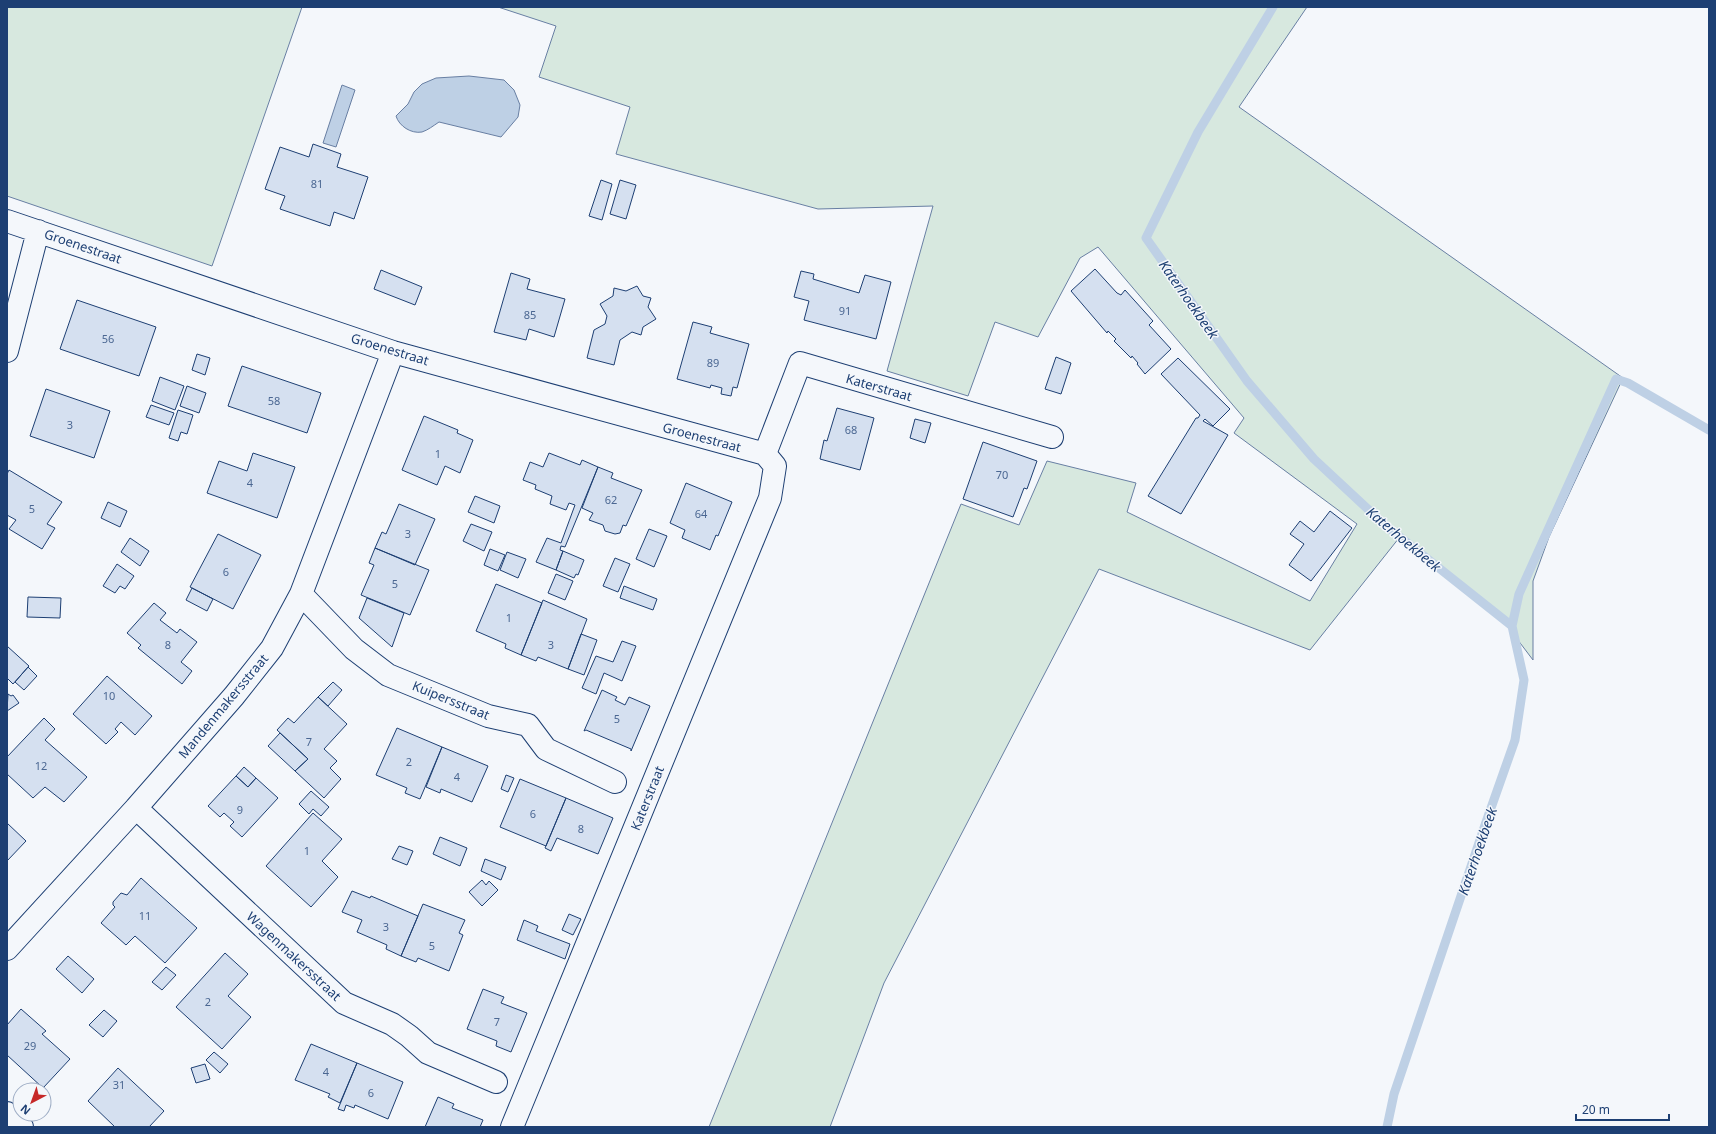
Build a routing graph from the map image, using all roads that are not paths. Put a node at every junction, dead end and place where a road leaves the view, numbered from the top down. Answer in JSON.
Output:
{"nodes":[{"id":1,"x":7,"y":221,"type":"edge"},
{"id":2,"x":38,"y":231,"type":"junction"},
{"id":3,"x":7,"y":351,"type":"edge"},
{"id":4,"x":393,"y":352,"type":"junction"},
{"id":5,"x":1052,"y":437,"type":"dead end"},
{"id":6,"x":770,"y":460,"type":"junction"},
{"id":7,"x":301,"y":594,"type":"junction"},
{"id":8,"x":615,"y":782,"type":"dead end"},
{"id":9,"x":136,"y":808,"type":"junction"},
{"id":10,"x":7,"y":949,"type":"edge"},
{"id":11,"x":496,"y":1082,"type":"dead end"},
{"id":12,"x":7,"y":1113,"type":"edge"},
{"id":13,"x":22,"y":1127,"type":"edge"},
{"id":14,"x":512,"y":1127,"type":"edge"}],
"edges":[{"from":1,"to":2,"type":"street","name":"Groenestraat"},
{"from":2,"to":3,"type":"street"},
{"from":2,"to":4,"type":"street","name":"Groenestraat"},
{"from":4,"to":6,"type":"street","name":"Groenestraat"},
{"from":4,"to":7,"type":"street","name":"Mandenmakersstraat"},
{"from":5,"to":6,"type":"street","name":"Katerstraat"},
{"from":6,"to":14,"type":"street","name":"Katerstraat"},
{"from":7,"to":8,"type":"street","name":"Kuipersstraat"},
{"from":7,"to":9,"type":"street","name":"Mandenmakersstraat"},
{"from":9,"to":10,"type":"street","name":"Mandenmakersstraat"},
{"from":9,"to":11,"type":"street","name":"Wagenmakersstraat"},
{"from":12,"to":13,"type":"street"}]}
